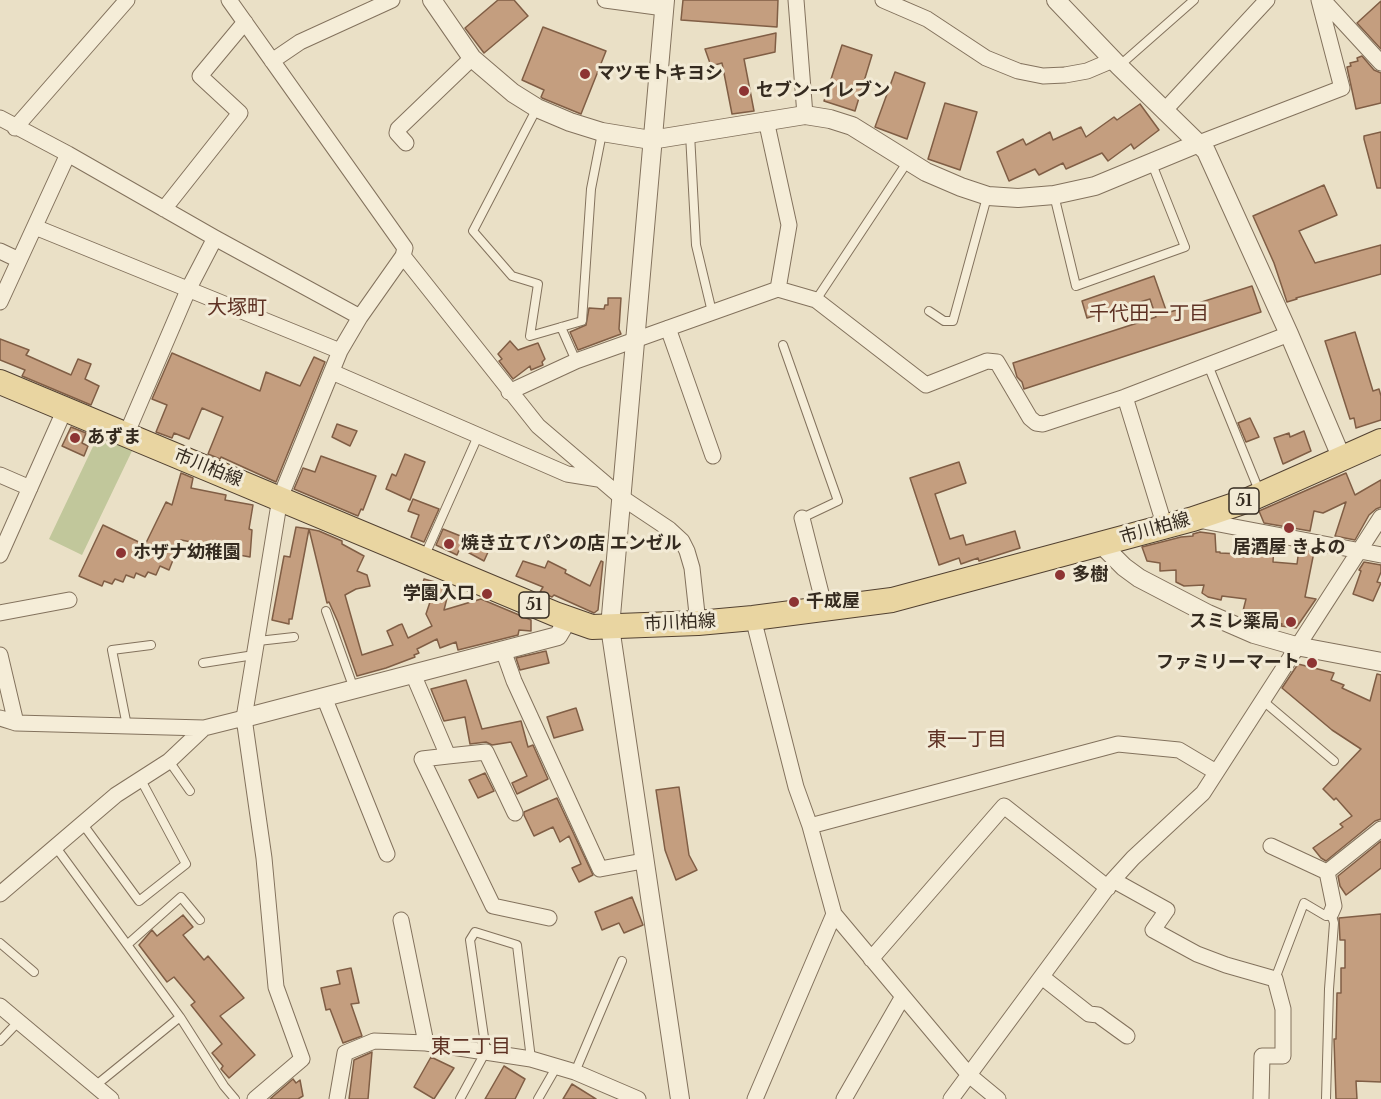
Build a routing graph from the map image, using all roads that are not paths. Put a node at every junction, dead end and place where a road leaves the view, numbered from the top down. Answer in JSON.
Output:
{"nodes":[{"id":1,"x":127,"y":0,"type":"edge"},
{"id":2,"x":229,"y":0,"type":"edge"},
{"id":3,"x":392,"y":0,"type":"edge"},
{"id":4,"x":432,"y":0,"type":"edge"},
{"id":5,"x":609,"y":0,"type":"edge"},
{"id":6,"x":796,"y":0,"type":"edge"},
{"id":7,"x":883,"y":0,"type":"edge"},
{"id":8,"x":1056,"y":0,"type":"edge"},
{"id":9,"x":1194,"y":0,"type":"edge"},
{"id":10,"x":1267,"y":0,"type":"edge"},
{"id":11,"x":1321,"y":0,"type":"edge"},
{"id":12,"x":664,"y":4,"type":"edge"},
{"id":13,"x":245,"y":22,"type":"junction"},
{"id":14,"x":472,"y":58,"type":"junction"},
{"id":15,"x":272,"y":61,"type":"junction"},
{"id":16,"x":1116,"y":63,"type":"junction"},
{"id":17,"x":1381,"y":63,"type":"edge"},
{"id":18,"x":537,"y":108,"type":"junction"},
{"id":19,"x":1164,"y":111,"type":"junction"},
{"id":20,"x":805,"y":115,"type":"junction"},
{"id":21,"x":0,"y":118,"type":"edge"},
{"id":22,"x":766,"y":120,"type":"junction"},
{"id":23,"x":15,"y":128,"type":"junction"},
{"id":24,"x":602,"y":132,"type":"junction"},
{"id":25,"x":690,"y":134,"type":"junction"},
{"id":26,"x":651,"y":140,"type":"junction"},
{"id":27,"x":406,"y":143,"type":"dead end"},
{"id":28,"x":1199,"y":143,"type":"junction"},
{"id":29,"x":68,"y":154,"type":"junction"},
{"id":30,"x":908,"y":161,"type":"junction"},
{"id":31,"x":1151,"y":162,"type":"junction"},
{"id":32,"x":1054,"y":195,"type":"junction"},
{"id":33,"x":988,"y":196,"type":"junction"},
{"id":34,"x":164,"y":209,"type":"junction"},
{"id":35,"x":35,"y":226,"type":"junction"},
{"id":36,"x":215,"y":238,"type":"junction"},
{"id":37,"x":0,"y":251,"type":"edge"},
{"id":38,"x":403,"y":256,"type":"junction"},
{"id":39,"x":19,"y":260,"type":"junction"},
{"id":40,"x":189,"y":288,"type":"junction"},
{"id":41,"x":778,"y":290,"type":"junction"},
{"id":42,"x":816,"y":300,"type":"junction"},
{"id":43,"x":0,"y":302,"type":"edge"},
{"id":44,"x":929,"y":311,"type":"dead end"},
{"id":45,"x":712,"y":312,"type":"junction"},
{"id":46,"x":360,"y":316,"type":"junction"},
{"id":47,"x":561,"y":327,"type":"junction"},
{"id":48,"x":668,"y":328,"type":"junction"},
{"id":49,"x":1289,"y":334,"type":"junction"},
{"id":50,"x":636,"y":340,"type":"junction"},
{"id":51,"x":783,"y":345,"type":"dead end"},
{"id":52,"x":340,"y":351,"type":"junction"},
{"id":53,"x":576,"y":361,"type":"junction"},
{"id":54,"x":1208,"y":365,"type":"junction"},
{"id":55,"x":332,"y":372,"type":"junction"},
{"id":56,"x":0,"y":382,"type":"edge"},
{"id":57,"x":509,"y":392,"type":"junction"},
{"id":58,"x":1125,"y":397,"type":"junction"},
{"id":59,"x":65,"y":409,"type":"junction"},
{"id":60,"x":126,"y":435,"type":"junction"},
{"id":61,"x":478,"y":436,"type":"junction"},
{"id":62,"x":1381,"y":441,"type":"edge"},
{"id":63,"x":712,"y":456,"type":"dead end"},
{"id":64,"x":1342,"y":459,"type":"junction"},
{"id":65,"x":0,"y":475,"type":"edge"},
{"id":66,"x":599,"y":479,"type":"junction"},
{"id":67,"x":30,"y":488,"type":"junction"},
{"id":68,"x":1260,"y":494,"type":"junction"},
{"id":69,"x":621,"y":496,"type":"junction"},
{"id":70,"x":280,"y":498,"type":"junction"},
{"id":71,"x":1381,"y":517,"type":"edge"},
{"id":72,"x":802,"y":518,"type":"joint"},
{"id":73,"x":1193,"y":519,"type":"junction"},
{"id":74,"x":1165,"y":527,"type":"junction"},
{"id":75,"x":1101,"y":544,"type":"junction"},
{"id":76,"x":1359,"y":551,"type":"junction"},
{"id":77,"x":0,"y":555,"type":"edge"},
{"id":78,"x":1381,"y":555,"type":"edge"},
{"id":79,"x":424,"y":559,"type":"junction"},
{"id":80,"x":69,"y":600,"type":"dead end"},
{"id":81,"x":825,"y":609,"type":"junction"},
{"id":82,"x":326,"y":611,"type":"dead end"},
{"id":83,"x":0,"y":613,"type":"edge"},
{"id":84,"x":753,"y":618,"type":"junction"},
{"id":85,"x":568,"y":619,"type":"junction"},
{"id":86,"x":698,"y":623,"type":"junction"},
{"id":87,"x":609,"y":627,"type":"junction"},
{"id":88,"x":294,"y":637,"type":"dead end"},
{"id":89,"x":151,"y":645,"type":"dead end"},
{"id":90,"x":1296,"y":646,"type":"junction"},
{"id":91,"x":257,"y":648,"type":"junction"},
{"id":92,"x":503,"y":650,"type":"junction"},
{"id":93,"x":0,"y":656,"type":"edge"},
{"id":94,"x":1381,"y":662,"type":"edge"},
{"id":95,"x":203,"y":663,"type":"dead end"},
{"id":96,"x":413,"y":674,"type":"junction"},
{"id":97,"x":354,"y":689,"type":"junction"},
{"id":98,"x":324,"y":697,"type":"junction"},
{"id":99,"x":1262,"y":700,"type":"junction"},
{"id":100,"x":0,"y":718,"type":"edge"},
{"id":101,"x":244,"y":718,"type":"junction"},
{"id":102,"x":16,"y":723,"type":"junction"},
{"id":103,"x":127,"y":726,"type":"junction"},
{"id":104,"x":204,"y":729,"type":"junction"},
{"id":105,"x":448,"y":756,"type":"junction"},
{"id":106,"x":169,"y":761,"type":"junction"},
{"id":107,"x":1334,"y":761,"type":"dead end"},
{"id":108,"x":1216,"y":772,"type":"junction"},
{"id":109,"x":141,"y":780,"type":"junction"},
{"id":110,"x":190,"y":790,"type":"dead end"},
{"id":111,"x":515,"y":813,"type":"dead end"},
{"id":112,"x":82,"y":824,"type":"junction"},
{"id":113,"x":810,"y":826,"type":"junction"},
{"id":114,"x":1381,"y":829,"type":"edge"},
{"id":115,"x":55,"y":846,"type":"junction"},
{"id":116,"x":1271,"y":846,"type":"dead end"},
{"id":117,"x":387,"y":854,"type":"dead end"},
{"id":118,"x":643,"y":861,"type":"junction"},
{"id":119,"x":1327,"y":872,"type":"junction"},
{"id":120,"x":1111,"y":884,"type":"junction"},
{"id":121,"x":0,"y":894,"type":"edge"},
{"id":122,"x":1331,"y":913,"type":"junction"},
{"id":123,"x":834,"y":914,"type":"junction"},
{"id":124,"x":549,"y":918,"type":"dead end"},
{"id":125,"x":200,"y":920,"type":"dead end"},
{"id":126,"x":401,"y":920,"type":"dead end"},
{"id":127,"x":0,"y":943,"type":"edge"},
{"id":128,"x":128,"y":944,"type":"junction"},
{"id":129,"x":871,"y":959,"type":"junction"},
{"id":130,"x":622,"y":961,"type":"dead end"},
{"id":131,"x":34,"y":972,"type":"dead end"},
{"id":132,"x":1042,"y":977,"type":"junction"},
{"id":133,"x":1275,"y":979,"type":"junction"},
{"id":134,"x":903,"y":998,"type":"junction"},
{"id":135,"x":0,"y":1005,"type":"edge"},
{"id":136,"x":180,"y":1017,"type":"junction"},
{"id":137,"x":19,"y":1021,"type":"junction"},
{"id":138,"x":1127,"y":1036,"type":"dead end"},
{"id":139,"x":0,"y":1041,"type":"edge"},
{"id":140,"x":426,"y":1043,"type":"junction"},
{"id":141,"x":486,"y":1051,"type":"junction"},
{"id":142,"x":531,"y":1059,"type":"junction"},
{"id":143,"x":557,"y":1066,"type":"junction"},
{"id":144,"x":575,"y":1072,"type":"junction"},
{"id":145,"x":969,"y":1075,"type":"junction"},
{"id":146,"x":95,"y":1086,"type":"junction"},
{"id":147,"x":616,"y":1095,"type":"edge"},
{"id":148,"x":111,"y":1099,"type":"edge"},
{"id":149,"x":235,"y":1099,"type":"edge"},
{"id":150,"x":255,"y":1099,"type":"edge"},
{"id":151,"x":337,"y":1099,"type":"edge"},
{"id":152,"x":460,"y":1099,"type":"edge"},
{"id":153,"x":538,"y":1099,"type":"edge"},
{"id":154,"x":638,"y":1099,"type":"edge"},
{"id":155,"x":680,"y":1099,"type":"edge"},
{"id":156,"x":755,"y":1099,"type":"edge"},
{"id":157,"x":844,"y":1099,"type":"edge"},
{"id":158,"x":951,"y":1099,"type":"edge"},
{"id":159,"x":998,"y":1099,"type":"edge"},
{"id":160,"x":1261,"y":1099,"type":"edge"},
{"id":161,"x":1326,"y":1099,"type":"edge"}],
"edges":[{"from":1,"to":23,"type":"street"},
{"from":2,"to":13,"type":"street"},
{"from":3,"to":15,"type":"street"},
{"from":4,"to":14,"type":"street"},
{"from":5,"to":12,"type":"street"},
{"from":6,"to":20,"type":"street"},
{"from":7,"to":16,"type":"street"},
{"from":8,"to":16,"type":"street"},
{"from":9,"to":16,"type":"lane"},
{"from":10,"to":19,"type":"street"},
{"from":11,"to":17,"type":"street"},
{"from":11,"to":28,"type":"street"},
{"from":12,"to":26,"type":"street"},
{"from":13,"to":15,"type":"street"},
{"from":13,"to":34,"type":"street"},
{"from":14,"to":18,"type":"street"},
{"from":14,"to":27,"type":"street"},
{"from":15,"to":38,"type":"street"},
{"from":16,"to":19,"type":"street"},
{"from":18,"to":24,"type":"street"},
{"from":18,"to":47,"type":"lane"},
{"from":19,"to":28,"type":"street"},
{"from":20,"to":22,"type":"street"},
{"from":20,"to":30,"type":"street"},
{"from":21,"to":23,"type":"street"},
{"from":22,"to":25,"type":"street"},
{"from":22,"to":41,"type":"street"},
{"from":23,"to":29,"type":"street"},
{"from":24,"to":26,"type":"street"},
{"from":24,"to":47,"type":"lane"},
{"from":25,"to":26,"type":"street"},
{"from":25,"to":45,"type":"lane"},
{"from":26,"to":50,"type":"street"},
{"from":28,"to":31,"type":"street"},
{"from":28,"to":49,"type":"street"},
{"from":29,"to":34,"type":"street"},
{"from":29,"to":35,"type":"street"},
{"from":30,"to":33,"type":"street"},
{"from":30,"to":42,"type":"lane"},
{"from":31,"to":32,"type":"street"},
{"from":31,"to":32,"type":"lane"},
{"from":32,"to":33,"type":"street"},
{"from":33,"to":44,"type":"lane"},
{"from":34,"to":36,"type":"street"},
{"from":35,"to":39,"type":"street"},
{"from":35,"to":40,"type":"street"},
{"from":36,"to":40,"type":"street"},
{"from":36,"to":46,"type":"street"},
{"from":37,"to":39,"type":"street"},
{"from":38,"to":46,"type":"street"},
{"from":38,"to":57,"type":"street"},
{"from":39,"to":43,"type":"street"},
{"from":40,"to":52,"type":"street"},
{"from":40,"to":60,"type":"street"},
{"from":41,"to":42,"type":"street"},
{"from":41,"to":45,"type":"street"},
{"from":42,"to":58,"type":"street"},
{"from":45,"to":48,"type":"street"},
{"from":46,"to":52,"type":"street"},
{"from":47,"to":53,"type":"lane"},
{"from":48,"to":50,"type":"street"},
{"from":48,"to":63,"type":"street"},
{"from":49,"to":54,"type":"street"},
{"from":49,"to":64,"type":"street"},
{"from":50,"to":53,"type":"street"},
{"from":50,"to":69,"type":"street"},
{"from":51,"to":72,"type":"lane"},
{"from":52,"to":55,"type":"street"},
{"from":53,"to":57,"type":"street"},
{"from":54,"to":58,"type":"street"},
{"from":54,"to":68,"type":"lane"},
{"from":55,"to":61,"type":"street"},
{"from":55,"to":70,"type":"street"},
{"from":56,"to":59,"type":"main road","name":"市川柏線","number":"51"},
{"from":57,"to":66,"type":"street"},
{"from":58,"to":74,"type":"street"},
{"from":59,"to":60,"type":"main road","name":"市川柏線","number":"51"},
{"from":59,"to":67,"type":"street"},
{"from":60,"to":70,"type":"main road","name":"市川柏線","number":"51"},
{"from":61,"to":66,"type":"street"},
{"from":61,"to":79,"type":"lane"},
{"from":62,"to":64,"type":"main road","name":"市川柏線","number":"51"},
{"from":64,"to":68,"type":"main road","name":"市川柏線","number":"51"},
{"from":65,"to":67,"type":"street"},
{"from":66,"to":69,"type":"street"},
{"from":67,"to":77,"type":"street"},
{"from":68,"to":73,"type":"main road","name":"市川柏線","number":"51"},
{"from":69,"to":86,"type":"street"},
{"from":69,"to":87,"type":"street"},
{"from":70,"to":79,"type":"main road","name":"市川柏線","number":"51"},
{"from":70,"to":91,"type":"street"},
{"from":71,"to":76,"type":"street"},
{"from":72,"to":81,"type":"street"},
{"from":73,"to":74,"type":"main road","name":"市川柏線","number":"51"},
{"from":73,"to":76,"type":"street"},
{"from":74,"to":75,"type":"main road","name":"市川柏線","number":"51"},
{"from":75,"to":81,"type":"main road","name":"市川柏線","number":"51"},
{"from":75,"to":90,"type":"street"},
{"from":76,"to":78,"type":"street"},
{"from":76,"to":90,"type":"street"},
{"from":79,"to":85,"type":"main road","name":"市川柏線","number":"51"},
{"from":80,"to":83,"type":"street"},
{"from":81,"to":84,"type":"main road","name":"市川柏線","number":"51"},
{"from":82,"to":97,"type":"lane"},
{"from":84,"to":86,"type":"main road","name":"市川柏線","number":"51"},
{"from":84,"to":113,"type":"street"},
{"from":85,"to":87,"type":"main road","name":"市川柏線","number":"51"},
{"from":85,"to":92,"type":"street"},
{"from":86,"to":87,"type":"main road","name":"市川柏線","number":"51"},
{"from":87,"to":118,"type":"street"},
{"from":88,"to":91,"type":"lane"},
{"from":89,"to":103,"type":"lane"},
{"from":90,"to":94,"type":"street"},
{"from":90,"to":99,"type":"street"},
{"from":91,"to":95,"type":"lane"},
{"from":91,"to":101,"type":"street"},
{"from":92,"to":96,"type":"street"},
{"from":92,"to":118,"type":"street"},
{"from":93,"to":102,"type":"street"},
{"from":96,"to":97,"type":"street"},
{"from":96,"to":105,"type":"street"},
{"from":97,"to":98,"type":"street"},
{"from":98,"to":101,"type":"street"},
{"from":98,"to":117,"type":"street"},
{"from":99,"to":107,"type":"lane"},
{"from":99,"to":108,"type":"street"},
{"from":100,"to":102,"type":"street"},
{"from":101,"to":104,"type":"street"},
{"from":101,"to":150,"type":"street"},
{"from":102,"to":103,"type":"street"},
{"from":103,"to":104,"type":"street"},
{"from":104,"to":106,"type":"street"},
{"from":105,"to":111,"type":"street"},
{"from":105,"to":124,"type":"street"},
{"from":106,"to":109,"type":"street"},
{"from":106,"to":110,"type":"lane"},
{"from":108,"to":113,"type":"street"},
{"from":108,"to":120,"type":"street"},
{"from":109,"to":112,"type":"street"},
{"from":109,"to":112,"type":"lane"},
{"from":112,"to":115,"type":"street"},
{"from":113,"to":123,"type":"street"},
{"from":114,"to":119,"type":"street"},
{"from":115,"to":121,"type":"street"},
{"from":115,"to":128,"type":"lane"},
{"from":116,"to":119,"type":"street"},
{"from":118,"to":155,"type":"street"},
{"from":119,"to":122,"type":"street"},
{"from":120,"to":129,"type":"street"},
{"from":120,"to":132,"type":"street"},
{"from":120,"to":133,"type":"street"},
{"from":122,"to":133,"type":"lane"},
{"from":122,"to":161,"type":"lane"},
{"from":123,"to":129,"type":"street"},
{"from":123,"to":156,"type":"street"},
{"from":125,"to":128,"type":"lane"},
{"from":126,"to":140,"type":"street"},
{"from":127,"to":131,"type":"lane"},
{"from":128,"to":136,"type":"lane"},
{"from":129,"to":134,"type":"street"},
{"from":130,"to":144,"type":"lane"},
{"from":132,"to":138,"type":"street"},
{"from":132,"to":145,"type":"street"},
{"from":133,"to":160,"type":"street"},
{"from":134,"to":145,"type":"street"},
{"from":134,"to":157,"type":"street"},
{"from":135,"to":137,"type":"street"},
{"from":136,"to":146,"type":"lane"},
{"from":136,"to":149,"type":"lane"},
{"from":137,"to":139,"type":"lane"},
{"from":137,"to":146,"type":"street"},
{"from":140,"to":141,"type":"street"},
{"from":140,"to":151,"type":"street"},
{"from":141,"to":142,"type":"street"},
{"from":141,"to":142,"type":"lane"},
{"from":141,"to":152,"type":"lane"},
{"from":142,"to":143,"type":"street"},
{"from":143,"to":144,"type":"street"},
{"from":143,"to":153,"type":"lane"},
{"from":144,"to":147,"type":"street"},
{"from":145,"to":158,"type":"street"},
{"from":145,"to":159,"type":"street"},
{"from":146,"to":148,"type":"street"},
{"from":147,"to":154,"type":"street"}]}
